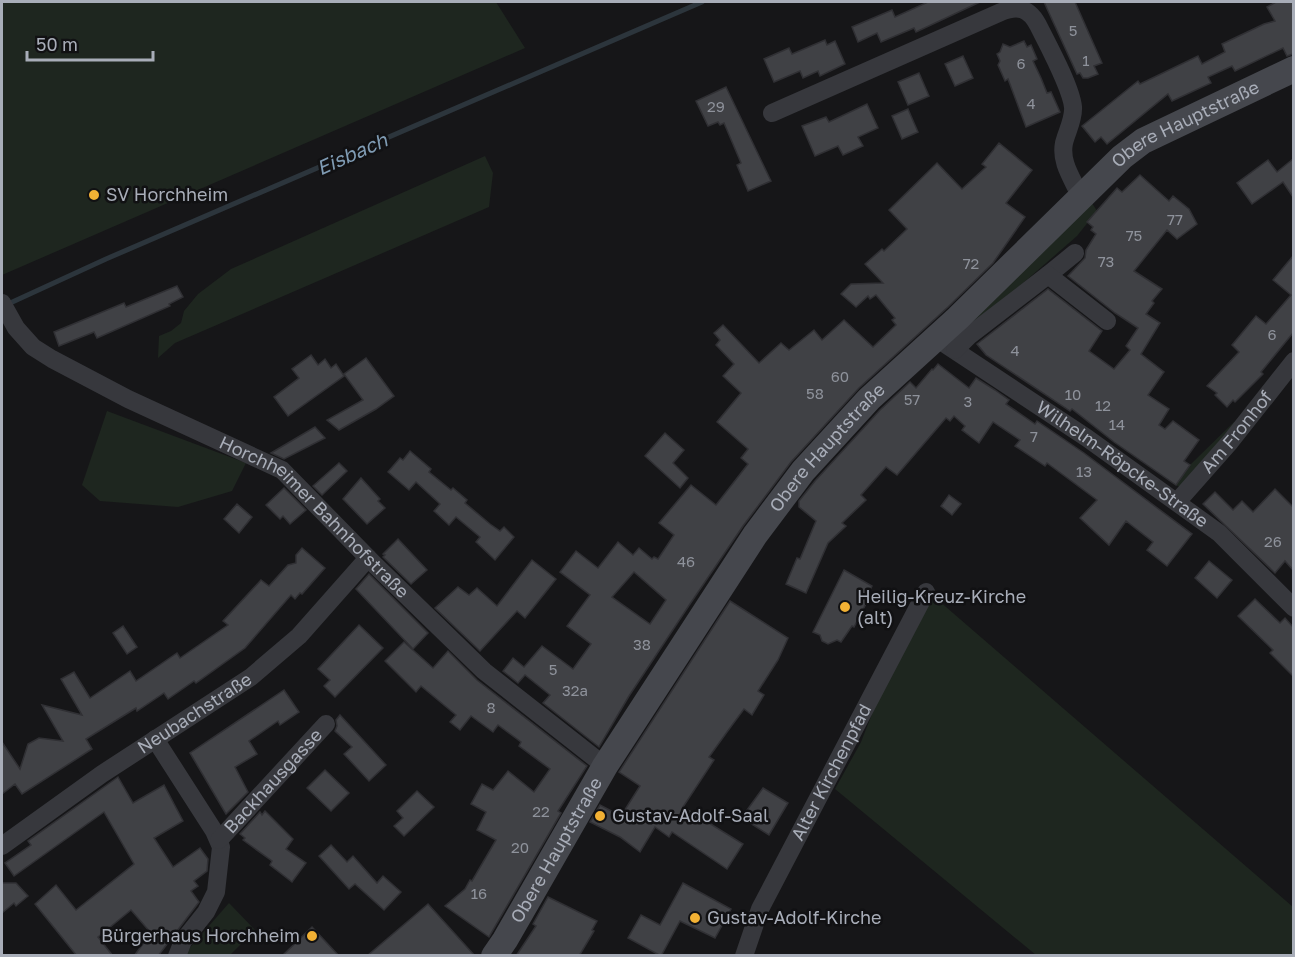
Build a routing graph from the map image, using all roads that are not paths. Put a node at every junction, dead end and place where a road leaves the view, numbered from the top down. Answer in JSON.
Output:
{"nodes":[{"id":1,"x":1024,"y":5,"type":"edge"},
{"id":2,"x":1293,"y":69,"type":"edge"},
{"id":3,"x":772,"y":113,"type":"dead end"},
{"id":4,"x":1080,"y":196,"type":"junction"},
{"id":5,"x":1075,"y":253,"type":"dead end"},
{"id":6,"x":1048,"y":275,"type":"junction"},
{"id":7,"x":2,"y":303,"type":"edge"},
{"id":8,"x":1107,"y":321,"type":"dead end"},
{"id":9,"x":946,"y":344,"type":"junction"},
{"id":10,"x":1293,"y":361,"type":"edge"},
{"id":11,"x":1177,"y":502,"type":"junction"},
{"id":12,"x":368,"y":558,"type":"junction"},
{"id":13,"x":926,"y":592,"type":"dead end"},
{"id":14,"x":1293,"y":608,"type":"edge"},
{"id":15,"x":326,"y":724,"type":"dead end"},
{"id":16,"x":155,"y":740,"type":"junction"},
{"id":17,"x":605,"y":765,"type":"junction"},
{"id":18,"x":219,"y":840,"type":"junction"},
{"id":19,"x":2,"y":846,"type":"edge"},
{"id":20,"x":177,"y":956,"type":"edge"},
{"id":21,"x":494,"y":956,"type":"edge"},
{"id":22,"x":744,"y":956,"type":"edge"}],
"edges":[{"from":1,"to":3,"type":"street"},
{"from":1,"to":4,"type":"street"},
{"from":2,"to":4,"type":"main road","name":"Obere Hauptstraße"},
{"from":4,"to":9,"type":"main road","name":"Obere Hauptstraße"},
{"from":5,"to":6,"type":"street","name":"Obere Hauptstraße"},
{"from":6,"to":8,"type":"street"},
{"from":6,"to":9,"type":"street","name":"Obere Hauptstraße"},
{"from":7,"to":12,"type":"street","name":"Horchheimer Bahnhofstraße"},
{"from":9,"to":11,"type":"street","name":"Wilhelm-Röpcke-Straße"},
{"from":9,"to":17,"type":"main road","name":"Obere Hauptstraße"},
{"from":10,"to":11,"type":"street","name":"Am Fronhof"},
{"from":11,"to":14,"type":"street","name":"Wilhelm-Röpcke-Straße"},
{"from":12,"to":16,"type":"street","name":"Neubachstraße"},
{"from":12,"to":17,"type":"street","name":"Horchheimer Bahnhofstraße"},
{"from":13,"to":22,"type":"street","name":"Alter Kirchenpfad"},
{"from":15,"to":18,"type":"street","name":"Backhausgasse"},
{"from":16,"to":18,"type":"street","name":"Backhausgasse"},
{"from":16,"to":19,"type":"street","name":"Neubachstraße"},
{"from":17,"to":21,"type":"main road","name":"Obere Hauptstraße"},
{"from":18,"to":20,"type":"street","name":"Backhausgasse"}]}
